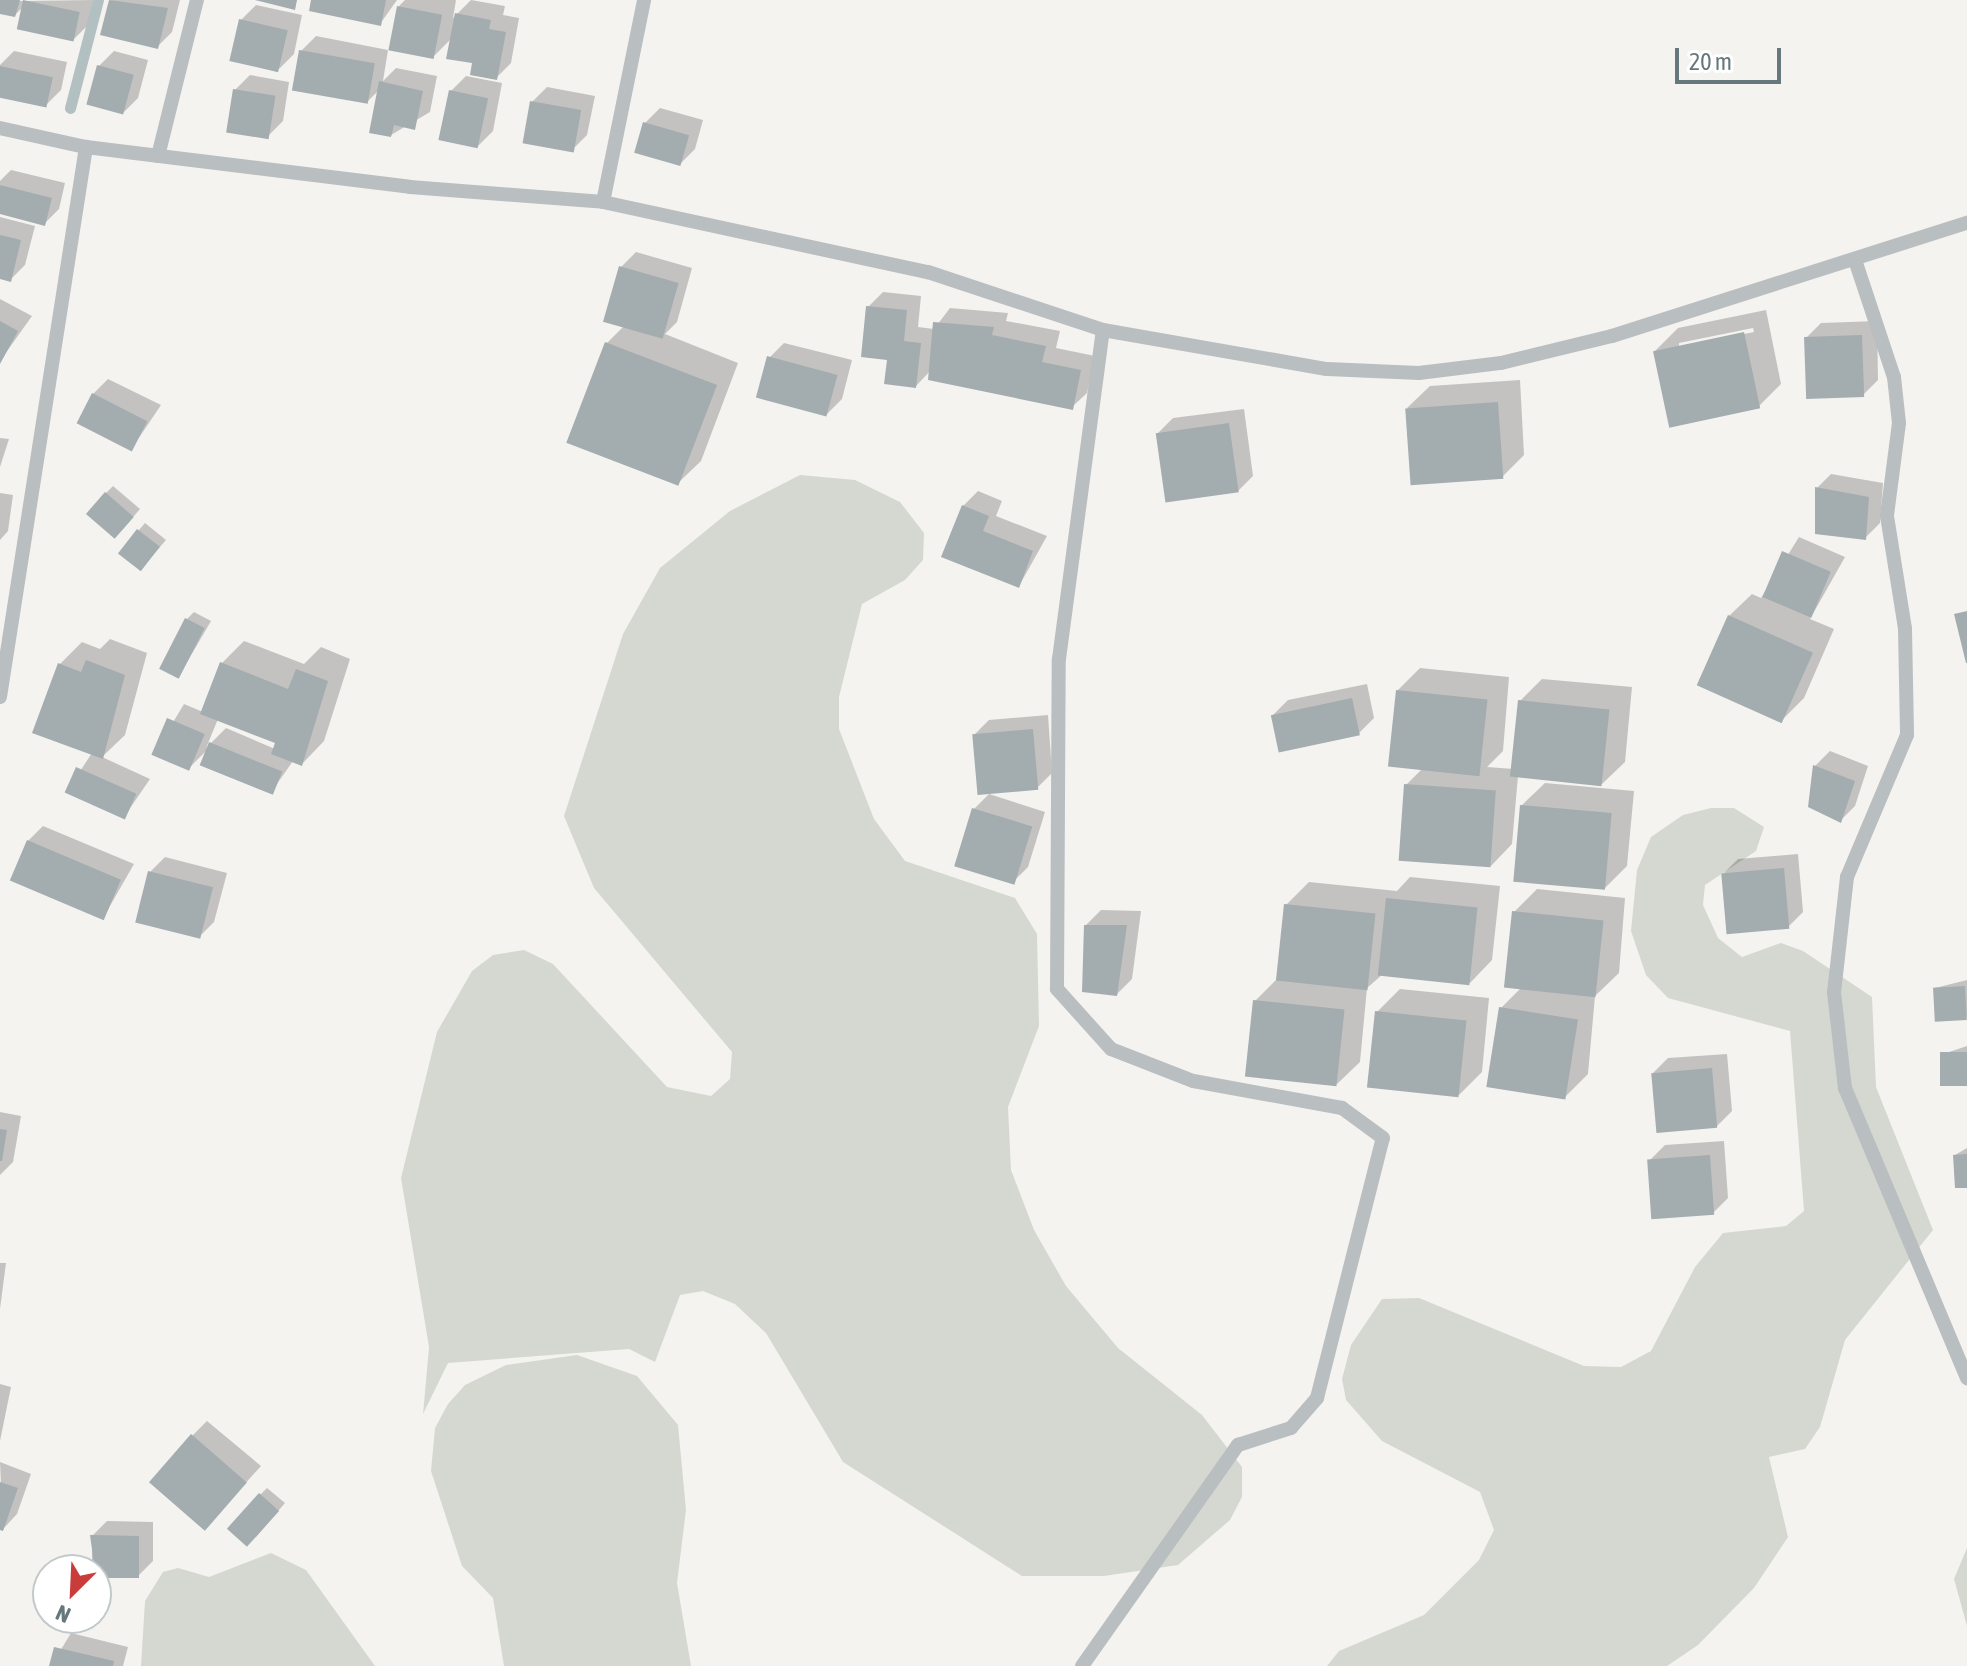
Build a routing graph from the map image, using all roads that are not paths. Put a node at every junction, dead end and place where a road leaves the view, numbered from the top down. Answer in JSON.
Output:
{"nodes":[{"id":1,"x":197,"y":0,"type":"edge"},
{"id":2,"x":644,"y":0,"type":"edge"},
{"id":3,"x":0,"y":128,"type":"edge"},
{"id":4,"x":86,"y":147,"type":"junction"},
{"id":5,"x":158,"y":156,"type":"junction"},
{"id":6,"x":603,"y":202,"type":"junction"},
{"id":7,"x":1967,"y":223,"type":"edge"},
{"id":8,"x":1855,"y":260,"type":"junction"},
{"id":9,"x":1103,"y":330,"type":"junction"},
{"id":10,"x":0,"y":697,"type":"edge"},
{"id":11,"x":1967,"y":1378,"type":"edge"},
{"id":12,"x":1082,"y":1666,"type":"edge"}],
"edges":[{"from":1,"to":5,"type":"street"},
{"from":2,"to":6,"type":"street"},
{"from":3,"to":4,"type":"street"},
{"from":4,"to":5,"type":"street"},
{"from":4,"to":10,"type":"street"},
{"from":5,"to":6,"type":"street"},
{"from":6,"to":9,"type":"street"},
{"from":7,"to":8,"type":"street"},
{"from":8,"to":9,"type":"street"},
{"from":8,"to":11,"type":"street"},
{"from":9,"to":12,"type":"street"}]}
